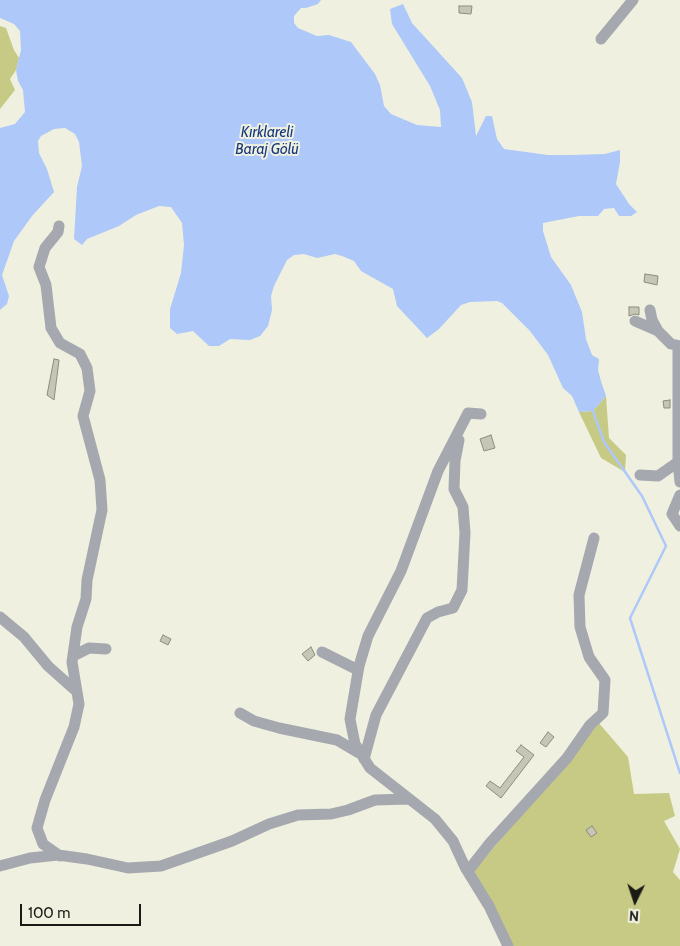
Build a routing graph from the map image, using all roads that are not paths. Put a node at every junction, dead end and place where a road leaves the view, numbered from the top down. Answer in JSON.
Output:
{"nodes":[{"id":1,"x":633,"y":0,"type":"edge"},
{"id":2,"x":601,"y":39,"type":"dead end"},
{"id":3,"x":59,"y":226,"type":"dead end"},
{"id":4,"x":650,"y":310,"type":"dead end"},
{"id":5,"x":635,"y":321,"type":"dead end"},
{"id":6,"x":658,"y":331,"type":"junction"},
{"id":7,"x":676,"y":345,"type":"edge"},
{"id":8,"x":481,"y":414,"type":"dead end"},
{"id":9,"x":461,"y":425,"type":"junction"},
{"id":10,"x":678,"y":462,"type":"junction"},
{"id":11,"x":640,"y":475,"type":"dead end"},
{"id":12,"x":680,"y":482,"type":"edge"},
{"id":13,"x":680,"y":495,"type":"edge"},
{"id":14,"x":680,"y":526,"type":"edge"},
{"id":15,"x":594,"y":538,"type":"dead end"},
{"id":16,"x":0,"y":617,"type":"edge"},
{"id":17,"x":106,"y":650,"type":"dead end"},
{"id":18,"x":322,"y":652,"type":"dead end"},
{"id":19,"x":73,"y":656,"type":"junction"},
{"id":20,"x":358,"y":670,"type":"junction"},
{"id":21,"x":76,"y":691,"type":"junction"},
{"id":22,"x":240,"y":713,"type":"dead end"},
{"id":23,"x":362,"y":756,"type":"junction"},
{"id":24,"x":408,"y":799,"type":"junction"},
{"id":25,"x":60,"y":856,"type":"junction"},
{"id":26,"x":0,"y":866,"type":"edge"},
{"id":27,"x":468,"y":871,"type":"junction"},
{"id":28,"x":508,"y":946,"type":"edge"}],
"edges":[{"from":1,"to":2,"type":"street"},
{"from":3,"to":19,"type":"street"},
{"from":4,"to":6,"type":"street"},
{"from":5,"to":6,"type":"street"},
{"from":6,"to":7,"type":"street"},
{"from":7,"to":10,"type":"street"},
{"from":8,"to":9,"type":"street"},
{"from":9,"to":20,"type":"street"},
{"from":9,"to":23,"type":"street"},
{"from":10,"to":11,"type":"street"},
{"from":10,"to":12,"type":"street"},
{"from":13,"to":14,"type":"street"},
{"from":15,"to":27,"type":"street"},
{"from":16,"to":21,"type":"street"},
{"from":17,"to":19,"type":"street"},
{"from":18,"to":20,"type":"street"},
{"from":19,"to":21,"type":"street"},
{"from":20,"to":23,"type":"street"},
{"from":21,"to":25,"type":"street"},
{"from":22,"to":23,"type":"street"},
{"from":23,"to":24,"type":"street"},
{"from":24,"to":25,"type":"street"},
{"from":24,"to":27,"type":"street"},
{"from":25,"to":26,"type":"street"},
{"from":27,"to":28,"type":"street"}]}
